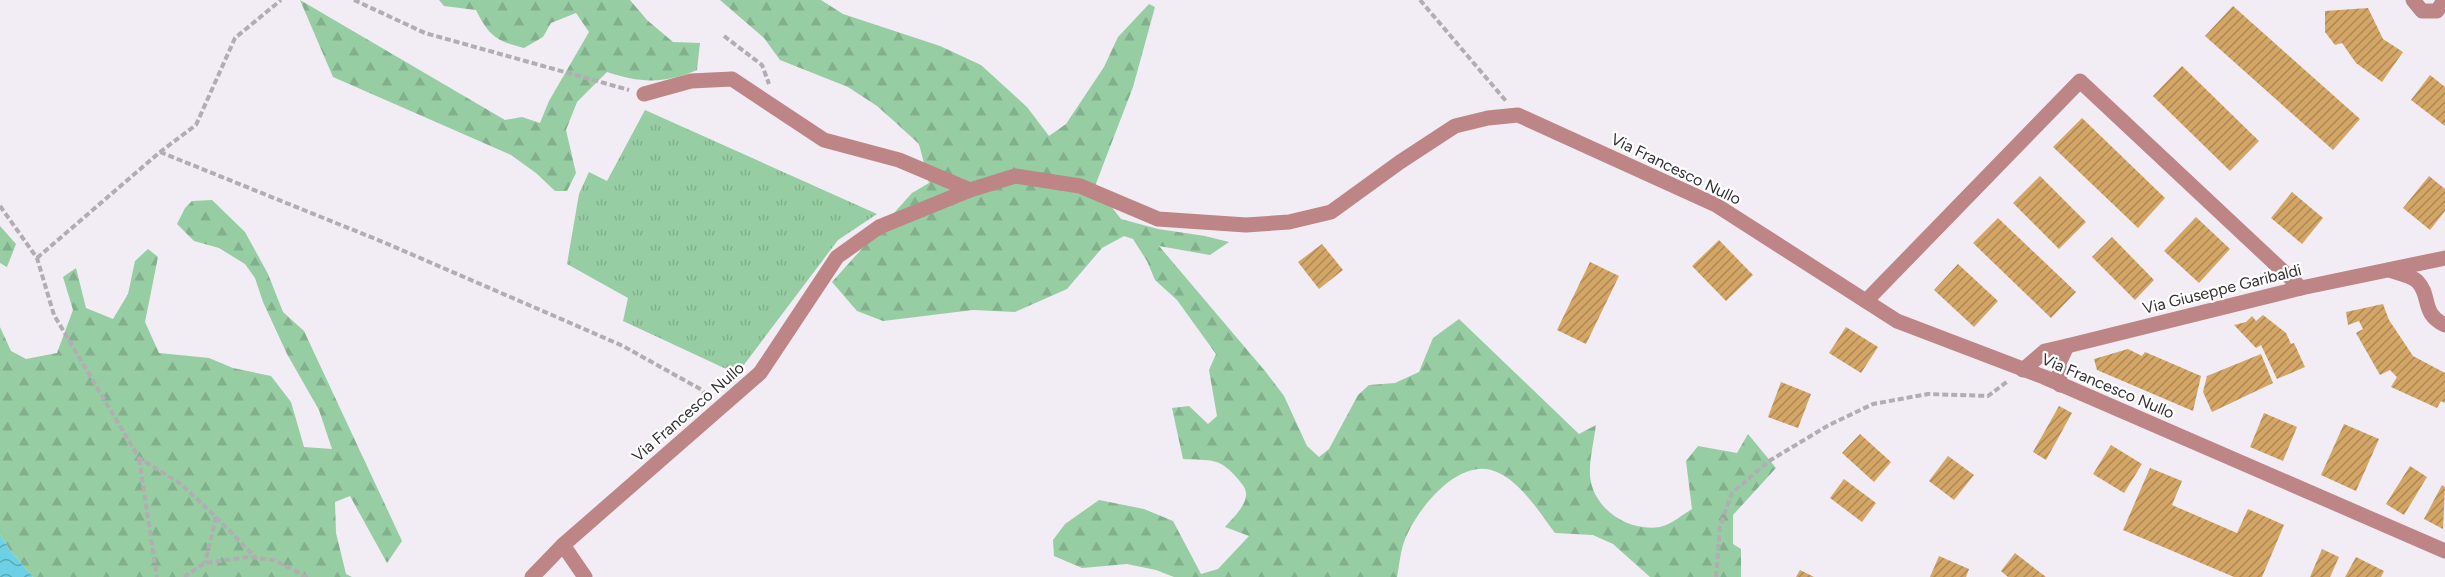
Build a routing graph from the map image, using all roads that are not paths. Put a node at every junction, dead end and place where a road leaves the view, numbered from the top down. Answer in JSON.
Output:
{"nodes":[{"id":1,"x":2413,"y":0,"type":"edge"},
{"id":2,"x":2444,"y":0,"type":"edge"},
{"id":3,"x":644,"y":94,"type":"road end"},
{"id":4,"x":970,"y":190,"type":"junction"},
{"id":5,"x":2445,"y":258,"type":"edge"},
{"id":6,"x":2386,"y":269,"type":"junction"},
{"id":7,"x":2301,"y":288,"type":"junction"},
{"id":8,"x":1866,"y":302,"type":"junction"},
{"id":9,"x":2445,"y":325,"type":"edge"},
{"id":10,"x":2067,"y":346,"type":"junction"},
{"id":11,"x":2023,"y":369,"type":"junction"},
{"id":12,"x":2060,"y":385,"type":"junction"},
{"id":13,"x":563,"y":545,"type":"junction"},
{"id":14,"x":2445,"y":551,"type":"edge"},
{"id":15,"x":532,"y":577,"type":"edge"},
{"id":16,"x":585,"y":577,"type":"edge"}],
"edges":[{"from":1,"to":2,"type":"street"},
{"from":3,"to":4,"type":"street"},
{"from":4,"to":8,"type":"street","name":"Via Francesco Nullo"},
{"from":4,"to":13,"type":"street","name":"Via Francesco Nullo"},
{"from":5,"to":6,"type":"street","name":"Via Giuseppe Garibaldi"},
{"from":6,"to":7,"type":"street","name":"Via Giuseppe Garibaldi"},
{"from":6,"to":9,"type":"street"},
{"from":7,"to":8,"type":"street"},
{"from":7,"to":10,"type":"street","name":"Via Giuseppe Garibaldi"},
{"from":8,"to":11,"type":"street","name":"Via Francesco Nullo"},
{"from":10,"to":11,"type":"street","name":"Via Giuseppe Garibaldi"},
{"from":10,"to":12,"type":"street"},
{"from":11,"to":12,"type":"street","name":"Via Francesco Nullo"},
{"from":12,"to":14,"type":"street","name":"Via Francesco Nullo"},
{"from":13,"to":15,"type":"street","name":"Via Francesco Nullo"},
{"from":13,"to":16,"type":"street"}]}
